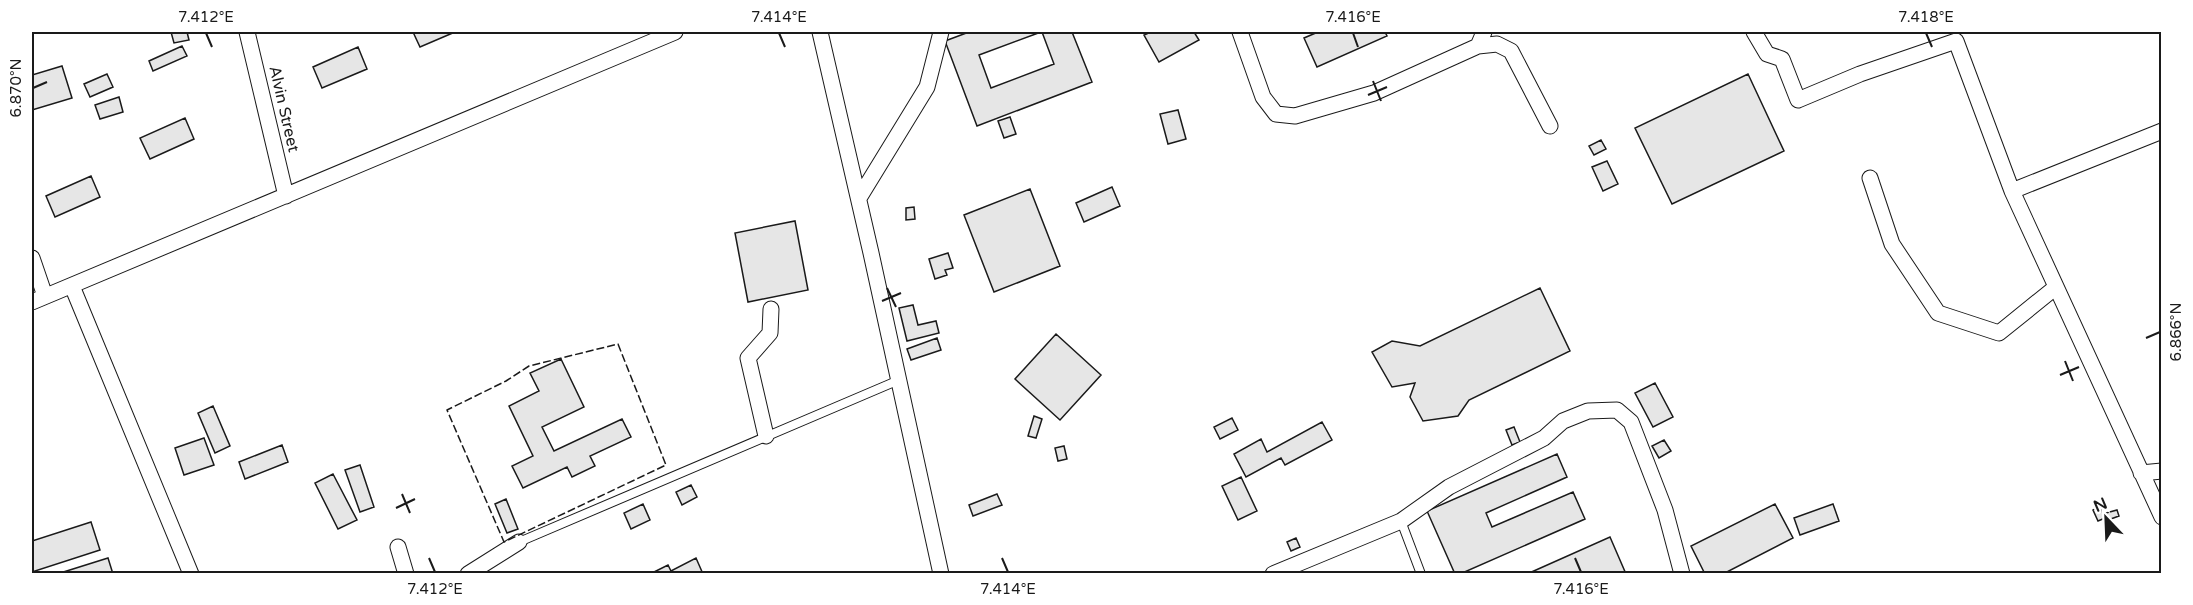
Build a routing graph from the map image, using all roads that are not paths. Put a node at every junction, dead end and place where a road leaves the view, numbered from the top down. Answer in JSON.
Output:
{"nodes":[{"id":1,"x":247,"y":32,"type":"edge"},
{"id":2,"x":675,"y":32,"type":"edge"},
{"id":3,"x":820,"y":32,"type":"edge"},
{"id":4,"x":941,"y":32,"type":"edge"},
{"id":5,"x":1240,"y":32,"type":"edge"},
{"id":6,"x":1484,"y":32,"type":"edge"},
{"id":7,"x":1754,"y":32,"type":"edge"},
{"id":8,"x":1478,"y":46,"type":"junction"},
{"id":9,"x":1550,"y":126,"type":"dead end"},
{"id":10,"x":2162,"y":131,"type":"edge"},
{"id":11,"x":1870,"y":178,"type":"dead end"},
{"id":12,"x":2012,"y":191,"type":"junction"},
{"id":13,"x":286,"y":196,"type":"junction"},
{"id":14,"x":859,"y":198,"type":"junction"},
{"id":15,"x":32,"y":258,"type":"edge"},
{"id":16,"x":72,"y":286,"type":"junction"},
{"id":17,"x":2056,"y":287,"type":"junction"},
{"id":18,"x":38,"y":299,"type":"edge"},
{"id":19,"x":771,"y":309,"type":"dead end"},
{"id":20,"x":899,"y":380,"type":"junction"},
{"id":21,"x":766,"y":436,"type":"junction"},
{"id":22,"x":2162,"y":471,"type":"edge"},
{"id":23,"x":2141,"y":473,"type":"junction"},
{"id":24,"x":2162,"y":517,"type":"edge"},
{"id":25,"x":1401,"y":521,"type":"junction"},
{"id":26,"x":519,"y":542,"type":"joint"},
{"id":27,"x":398,"y":547,"type":"dead end"},
{"id":28,"x":191,"y":573,"type":"edge"},
{"id":29,"x":406,"y":573,"type":"edge"},
{"id":30,"x":468,"y":573,"type":"edge"},
{"id":31,"x":941,"y":573,"type":"edge"},
{"id":32,"x":1273,"y":573,"type":"edge"},
{"id":33,"x":1421,"y":573,"type":"edge"},
{"id":34,"x":1682,"y":573,"type":"edge"}],
"edges":[{"from":1,"to":13,"type":"street","name":"Alvin Street"},
{"from":2,"to":13,"type":"street"},
{"from":3,"to":14,"type":"street"},
{"from":4,"to":14,"type":"street"},
{"from":5,"to":8,"type":"street"},
{"from":6,"to":8,"type":"street"},
{"from":7,"to":12,"type":"street"},
{"from":8,"to":9,"type":"street"},
{"from":10,"to":12,"type":"street"},
{"from":11,"to":17,"type":"street"},
{"from":12,"to":17,"type":"street"},
{"from":13,"to":16,"type":"street"},
{"from":14,"to":20,"type":"street"},
{"from":15,"to":18,"type":"street"},
{"from":16,"to":18,"type":"street"},
{"from":16,"to":28,"type":"street"},
{"from":17,"to":23,"type":"street"},
{"from":19,"to":21,"type":"street"},
{"from":20,"to":21,"type":"lane"},
{"from":20,"to":31,"type":"street"},
{"from":21,"to":26,"type":"lane"},
{"from":22,"to":23,"type":"street"},
{"from":23,"to":24,"type":"street"},
{"from":25,"to":32,"type":"street"},
{"from":25,"to":33,"type":"lane"},
{"from":25,"to":34,"type":"street"},
{"from":26,"to":30,"type":"street"},
{"from":27,"to":29,"type":"street"}]}
